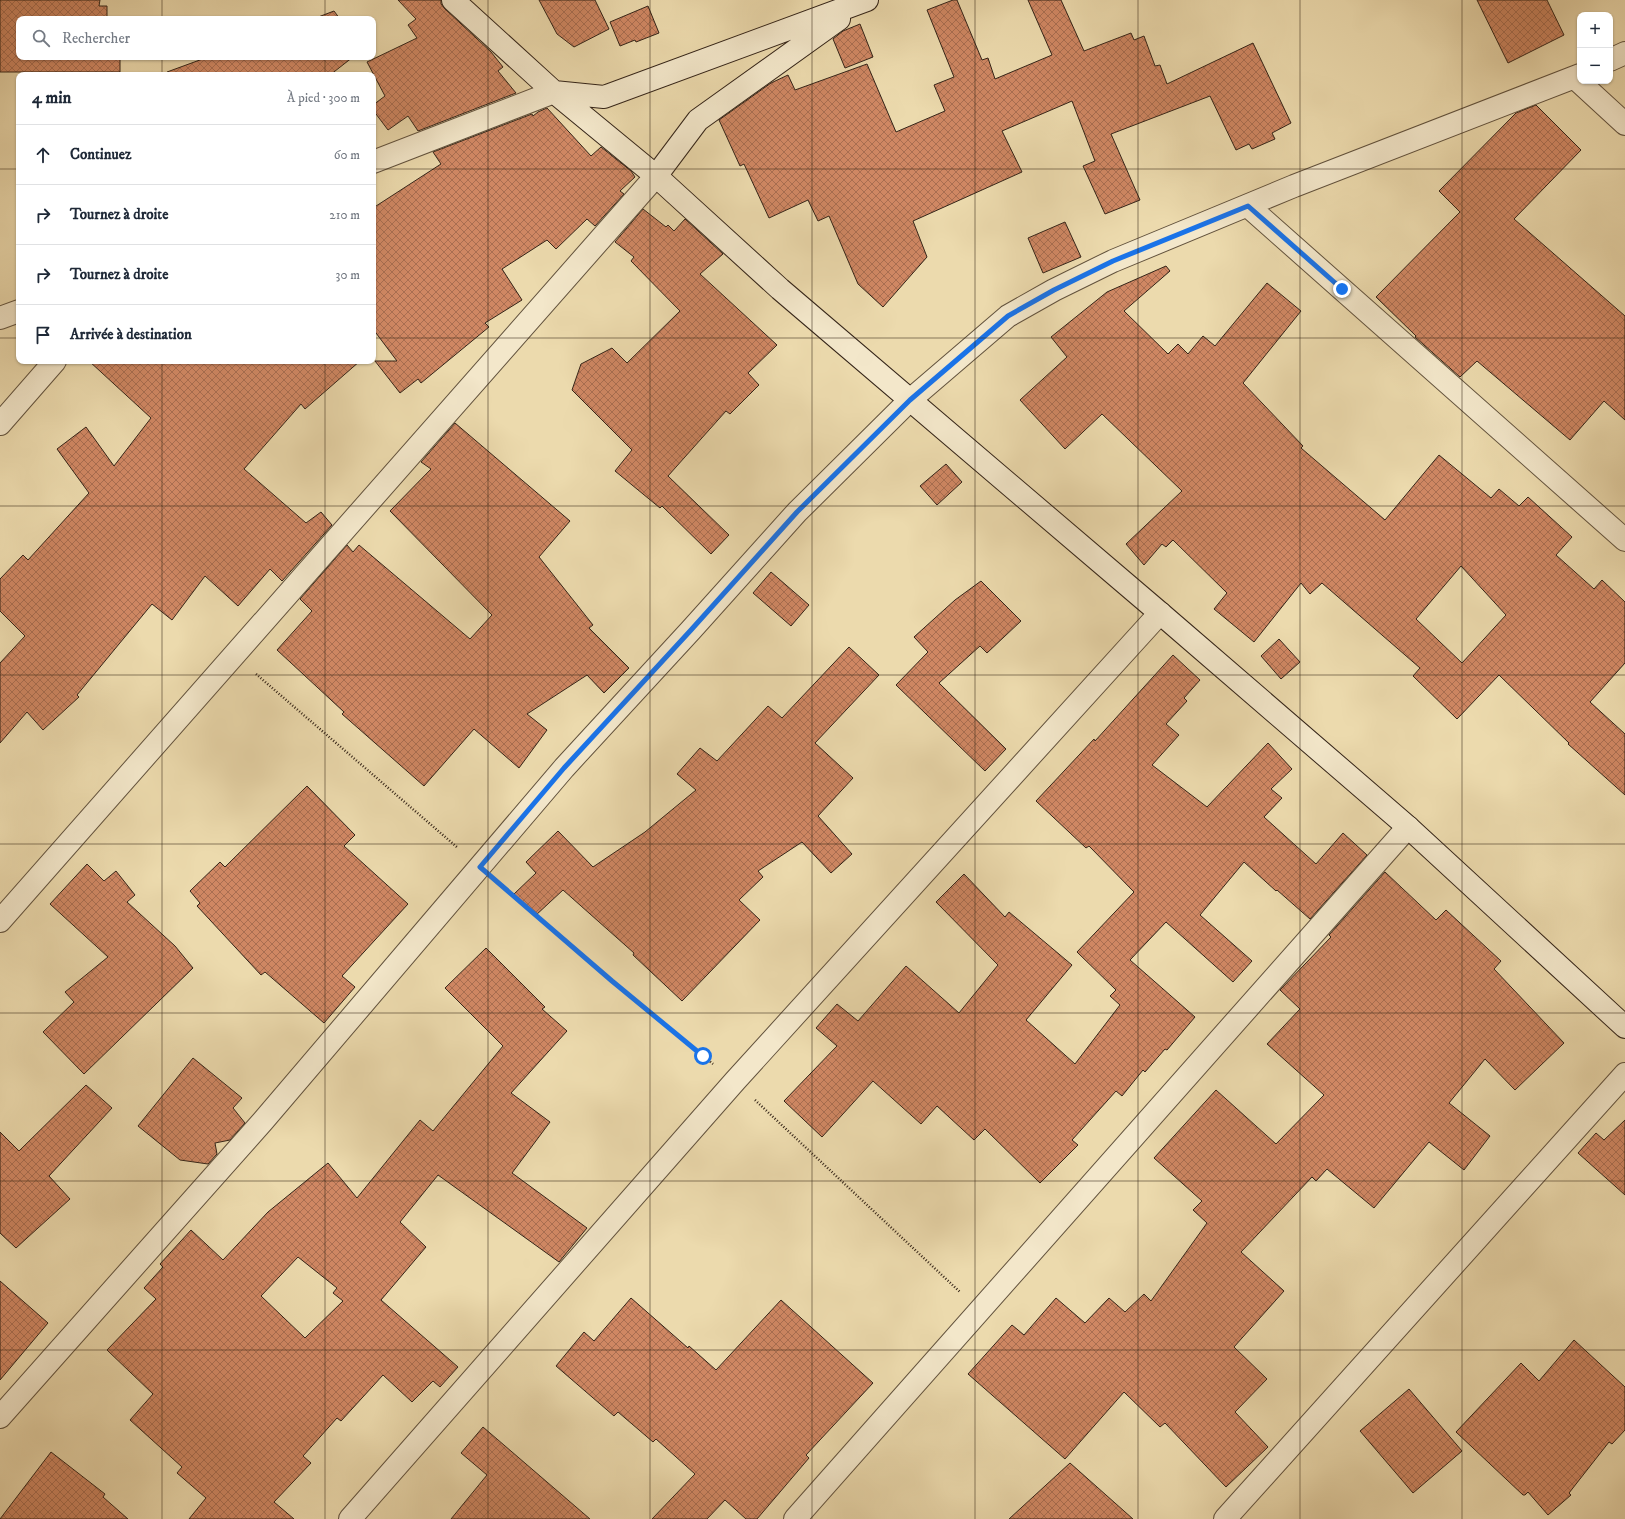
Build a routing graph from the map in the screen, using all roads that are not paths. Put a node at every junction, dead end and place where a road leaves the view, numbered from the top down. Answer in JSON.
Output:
{"nodes":[{"id":1,"x":453,"y":0,"type":"edge"},
{"id":2,"x":864,"y":1,"type":"edge"},
{"id":3,"x":1625,"y":53,"type":"edge"},
{"id":4,"x":1613,"y":59,"type":"edge"},
{"id":5,"x":1577,"y":77,"type":"edge"},
{"id":6,"x":1584,"y":84,"type":"edge"},
{"id":7,"x":554,"y":92,"type":"junction"},
{"id":8,"x":1625,"y":124,"type":"edge"},
{"id":9,"x":376,"y":161,"type":"edge"},
{"id":10,"x":656,"y":176,"type":"junction"},
{"id":11,"x":1248,"y":206,"type":"junction"},
{"id":12,"x":16,"y":311,"type":"edge"},
{"id":13,"x":0,"y":318,"type":"edge"},
{"id":14,"x":52,"y":364,"type":"edge"},
{"id":15,"x":910,"y":400,"type":"junction"},
{"id":16,"x":0,"y":424,"type":"edge"},
{"id":17,"x":1625,"y":540,"type":"edge"},
{"id":18,"x":1160,"y":612,"type":"junction"},
{"id":19,"x":1408,"y":827,"type":"junction"},
{"id":20,"x":0,"y":921,"type":"edge"},
{"id":21,"x":1625,"y":1027,"type":"edge"},
{"id":22,"x":1625,"y":1074,"type":"edge"},
{"id":23,"x":0,"y":1417,"type":"edge"},
{"id":24,"x":350,"y":1519,"type":"edge"},
{"id":25,"x":795,"y":1519,"type":"edge"},
{"id":26,"x":1225,"y":1519,"type":"edge"}],
"edges":[{"from":1,"to":7,"type":"street"},
{"from":2,"to":7,"type":"street"},
{"from":2,"to":10,"type":"street"},
{"from":3,"to":4,"type":"street"},
{"from":5,"to":11,"type":"street"},
{"from":6,"to":8,"type":"street"},
{"from":7,"to":9,"type":"street"},
{"from":7,"to":10,"type":"street"},
{"from":10,"to":15,"type":"street"},
{"from":10,"to":20,"type":"street"},
{"from":11,"to":15,"type":"street"},
{"from":11,"to":17,"type":"street"},
{"from":12,"to":13,"type":"street"},
{"from":14,"to":16,"type":"street"},
{"from":15,"to":18,"type":"street"},
{"from":15,"to":23,"type":"street"},
{"from":18,"to":19,"type":"street"},
{"from":18,"to":24,"type":"street"},
{"from":19,"to":21,"type":"street"},
{"from":19,"to":25,"type":"street"},
{"from":22,"to":26,"type":"street"}]}
